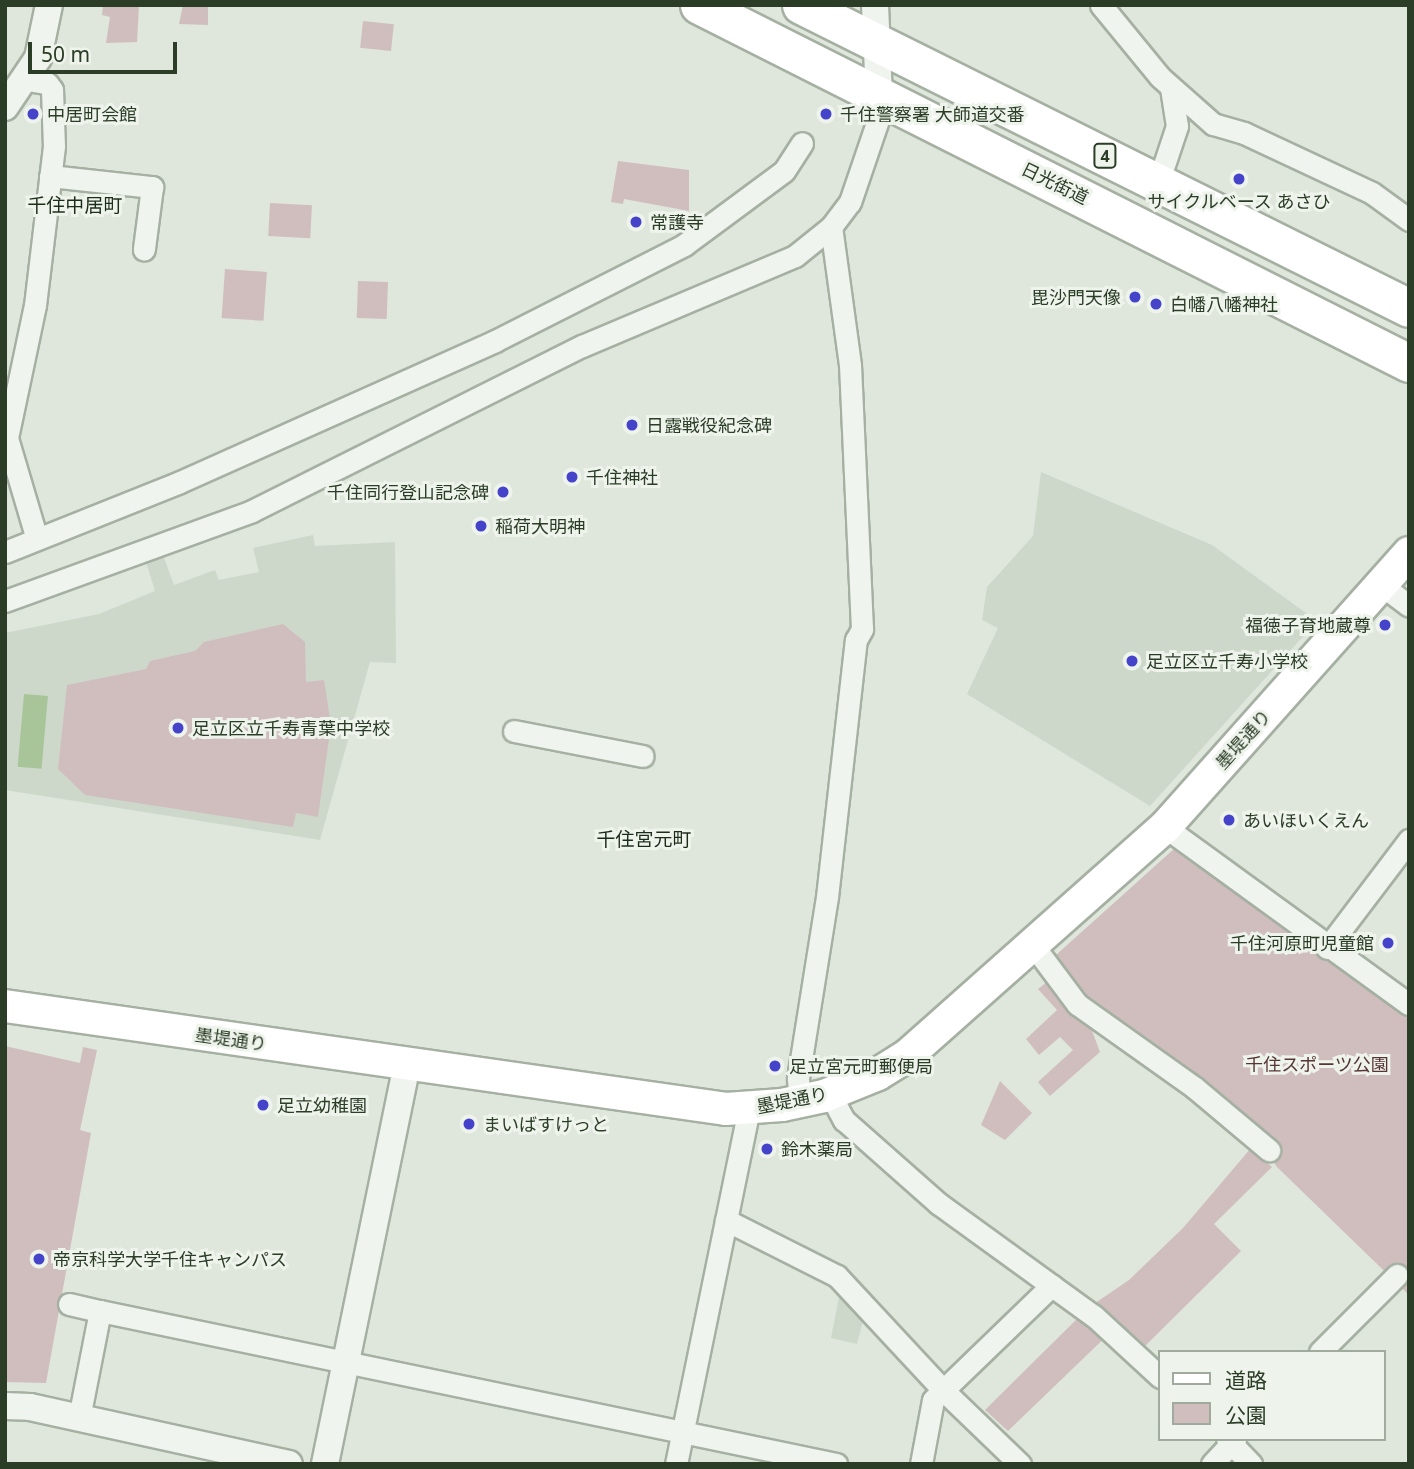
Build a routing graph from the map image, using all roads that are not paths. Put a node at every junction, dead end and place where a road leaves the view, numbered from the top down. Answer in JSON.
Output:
{"nodes":[{"id":1,"x":49,"y":5,"type":"edge"},
{"id":2,"x":699,"y":5,"type":"edge"},
{"id":3,"x":801,"y":5,"type":"edge"},
{"id":4,"x":875,"y":5,"type":"edge"},
{"id":5,"x":1101,"y":5,"type":"edge"},
{"id":6,"x":874,"y":41,"type":"junction"},
{"id":7,"x":27,"y":80,"type":"junction"},
{"id":8,"x":1171,"y":89,"type":"junction"},
{"id":9,"x":879,"y":96,"type":"junction"},
{"id":10,"x":5,"y":107,"type":"edge"},
{"id":11,"x":1213,"y":124,"type":"junction"},
{"id":12,"x":1177,"y":126,"type":"junction"},
{"id":13,"x":802,"y":143,"type":"dead end"},
{"id":14,"x":50,"y":176,"type":"junction"},
{"id":15,"x":1158,"y":183,"type":"junction"},
{"id":16,"x":1409,"y":220,"type":"edge"},
{"id":17,"x":831,"y":227,"type":"junction"},
{"id":18,"x":144,"y":249,"type":"dead end"},
{"id":19,"x":1409,"y":308,"type":"edge"},
{"id":20,"x":1409,"y":363,"type":"edge"},
{"id":21,"x":37,"y":539,"type":"junction"},
{"id":22,"x":5,"y":552,"type":"edge"},
{"id":23,"x":1409,"y":553,"type":"edge"},
{"id":24,"x":1380,"y":584,"type":"junction"},
{"id":25,"x":5,"y":601,"type":"edge"},
{"id":26,"x":1409,"y":606,"type":"edge"},
{"id":27,"x":514,"y":731,"type":"dead end"},
{"id":28,"x":643,"y":756,"type":"dead end"},
{"id":29,"x":1165,"y":827,"type":"junction"},
{"id":30,"x":1409,"y":840,"type":"edge"},
{"id":31,"x":1033,"y":945,"type":"junction"},
{"id":32,"x":1327,"y":948,"type":"junction"},
{"id":33,"x":1409,"y":1004,"type":"edge"},
{"id":34,"x":5,"y":1006,"type":"edge"},
{"id":35,"x":407,"y":1065,"type":"junction"},
{"id":36,"x":830,"y":1094,"type":"junction"},
{"id":37,"x":800,"y":1102,"type":"junction"},
{"id":38,"x":749,"y":1109,"type":"junction"},
{"id":39,"x":1269,"y":1150,"type":"dead end"},
{"id":40,"x":726,"y":1220,"type":"junction"},
{"id":41,"x":1397,"y":1275,"type":"dead end"},
{"id":42,"x":1052,"y":1285,"type":"junction"},
{"id":43,"x":69,"y":1304,"type":"dead end"},
{"id":44,"x":100,"y":1311,"type":"junction"},
{"id":45,"x":1322,"y":1350,"type":"edge"},
{"id":46,"x":345,"y":1363,"type":"junction"},
{"id":47,"x":1158,"y":1375,"type":"edge"},
{"id":48,"x":943,"y":1390,"type":"junction"},
{"id":49,"x":5,"y":1406,"type":"edge"},
{"id":50,"x":79,"y":1418,"type":"junction"},
{"id":51,"x":682,"y":1432,"type":"junction"},
{"id":52,"x":1231,"y":1441,"type":"edge"},
{"id":53,"x":289,"y":1464,"type":"edge"},
{"id":54,"x":325,"y":1464,"type":"edge"},
{"id":55,"x":676,"y":1464,"type":"edge"},
{"id":56,"x":836,"y":1464,"type":"edge"},
{"id":57,"x":921,"y":1464,"type":"edge"},
{"id":58,"x":1020,"y":1464,"type":"edge"},
{"id":59,"x":1212,"y":1464,"type":"edge"},
{"id":60,"x":1251,"y":1464,"type":"edge"}],
"edges":[{"from":1,"to":7,"type":"street"},
{"from":2,"to":9,"type":"highway","name":"日光街道"},
{"from":3,"to":6,"type":"highway","number":"4"},
{"from":4,"to":6,"type":"street"},
{"from":5,"to":8,"type":"street"},
{"from":6,"to":9,"type":"street"},
{"from":6,"to":15,"type":"highway","number":"4"},
{"from":7,"to":10,"type":"street"},
{"from":7,"to":14,"type":"street"},
{"from":8,"to":11,"type":"street"},
{"from":8,"to":12,"type":"street"},
{"from":9,"to":17,"type":"street"},
{"from":9,"to":20,"type":"highway","name":"日光街道"},
{"from":11,"to":12,"type":"street"},
{"from":11,"to":16,"type":"street"},
{"from":12,"to":15,"type":"street"},
{"from":13,"to":21,"type":"street"},
{"from":14,"to":18,"type":"street"},
{"from":14,"to":21,"type":"street"},
{"from":15,"to":19,"type":"highway","number":"4"},
{"from":17,"to":25,"type":"street"},
{"from":17,"to":37,"type":"street"},
{"from":21,"to":22,"type":"street"},
{"from":23,"to":24,"type":"main road","name":"墨堤通り"},
{"from":24,"to":26,"type":"street"},
{"from":24,"to":29,"type":"main road","name":"墨堤通り"},
{"from":27,"to":28,"type":"street"},
{"from":29,"to":31,"type":"main road","name":"墨堤通り"},
{"from":29,"to":32,"type":"street"},
{"from":30,"to":32,"type":"street"},
{"from":31,"to":36,"type":"main road","name":"墨堤通り"},
{"from":31,"to":39,"type":"street"},
{"from":32,"to":33,"type":"street"},
{"from":34,"to":35,"type":"main road","name":"墨堤通り"},
{"from":35,"to":38,"type":"main road","name":"墨堤通り"},
{"from":35,"to":46,"type":"street"},
{"from":36,"to":37,"type":"main road","name":"墨堤通り"},
{"from":36,"to":42,"type":"street"},
{"from":37,"to":38,"type":"main road","name":"墨堤通り"},
{"from":38,"to":40,"type":"street"},
{"from":40,"to":48,"type":"street"},
{"from":40,"to":51,"type":"street"},
{"from":41,"to":45,"type":"street"},
{"from":42,"to":47,"type":"street"},
{"from":42,"to":48,"type":"street"},
{"from":43,"to":44,"type":"street"},
{"from":44,"to":46,"type":"street"},
{"from":44,"to":50,"type":"street"},
{"from":46,"to":51,"type":"street"},
{"from":46,"to":54,"type":"street"},
{"from":48,"to":57,"type":"street"},
{"from":48,"to":58,"type":"street"},
{"from":49,"to":50,"type":"street"},
{"from":50,"to":53,"type":"street"},
{"from":51,"to":55,"type":"street"},
{"from":51,"to":56,"type":"street"},
{"from":52,"to":59,"type":"street"},
{"from":52,"to":60,"type":"street"}]}
